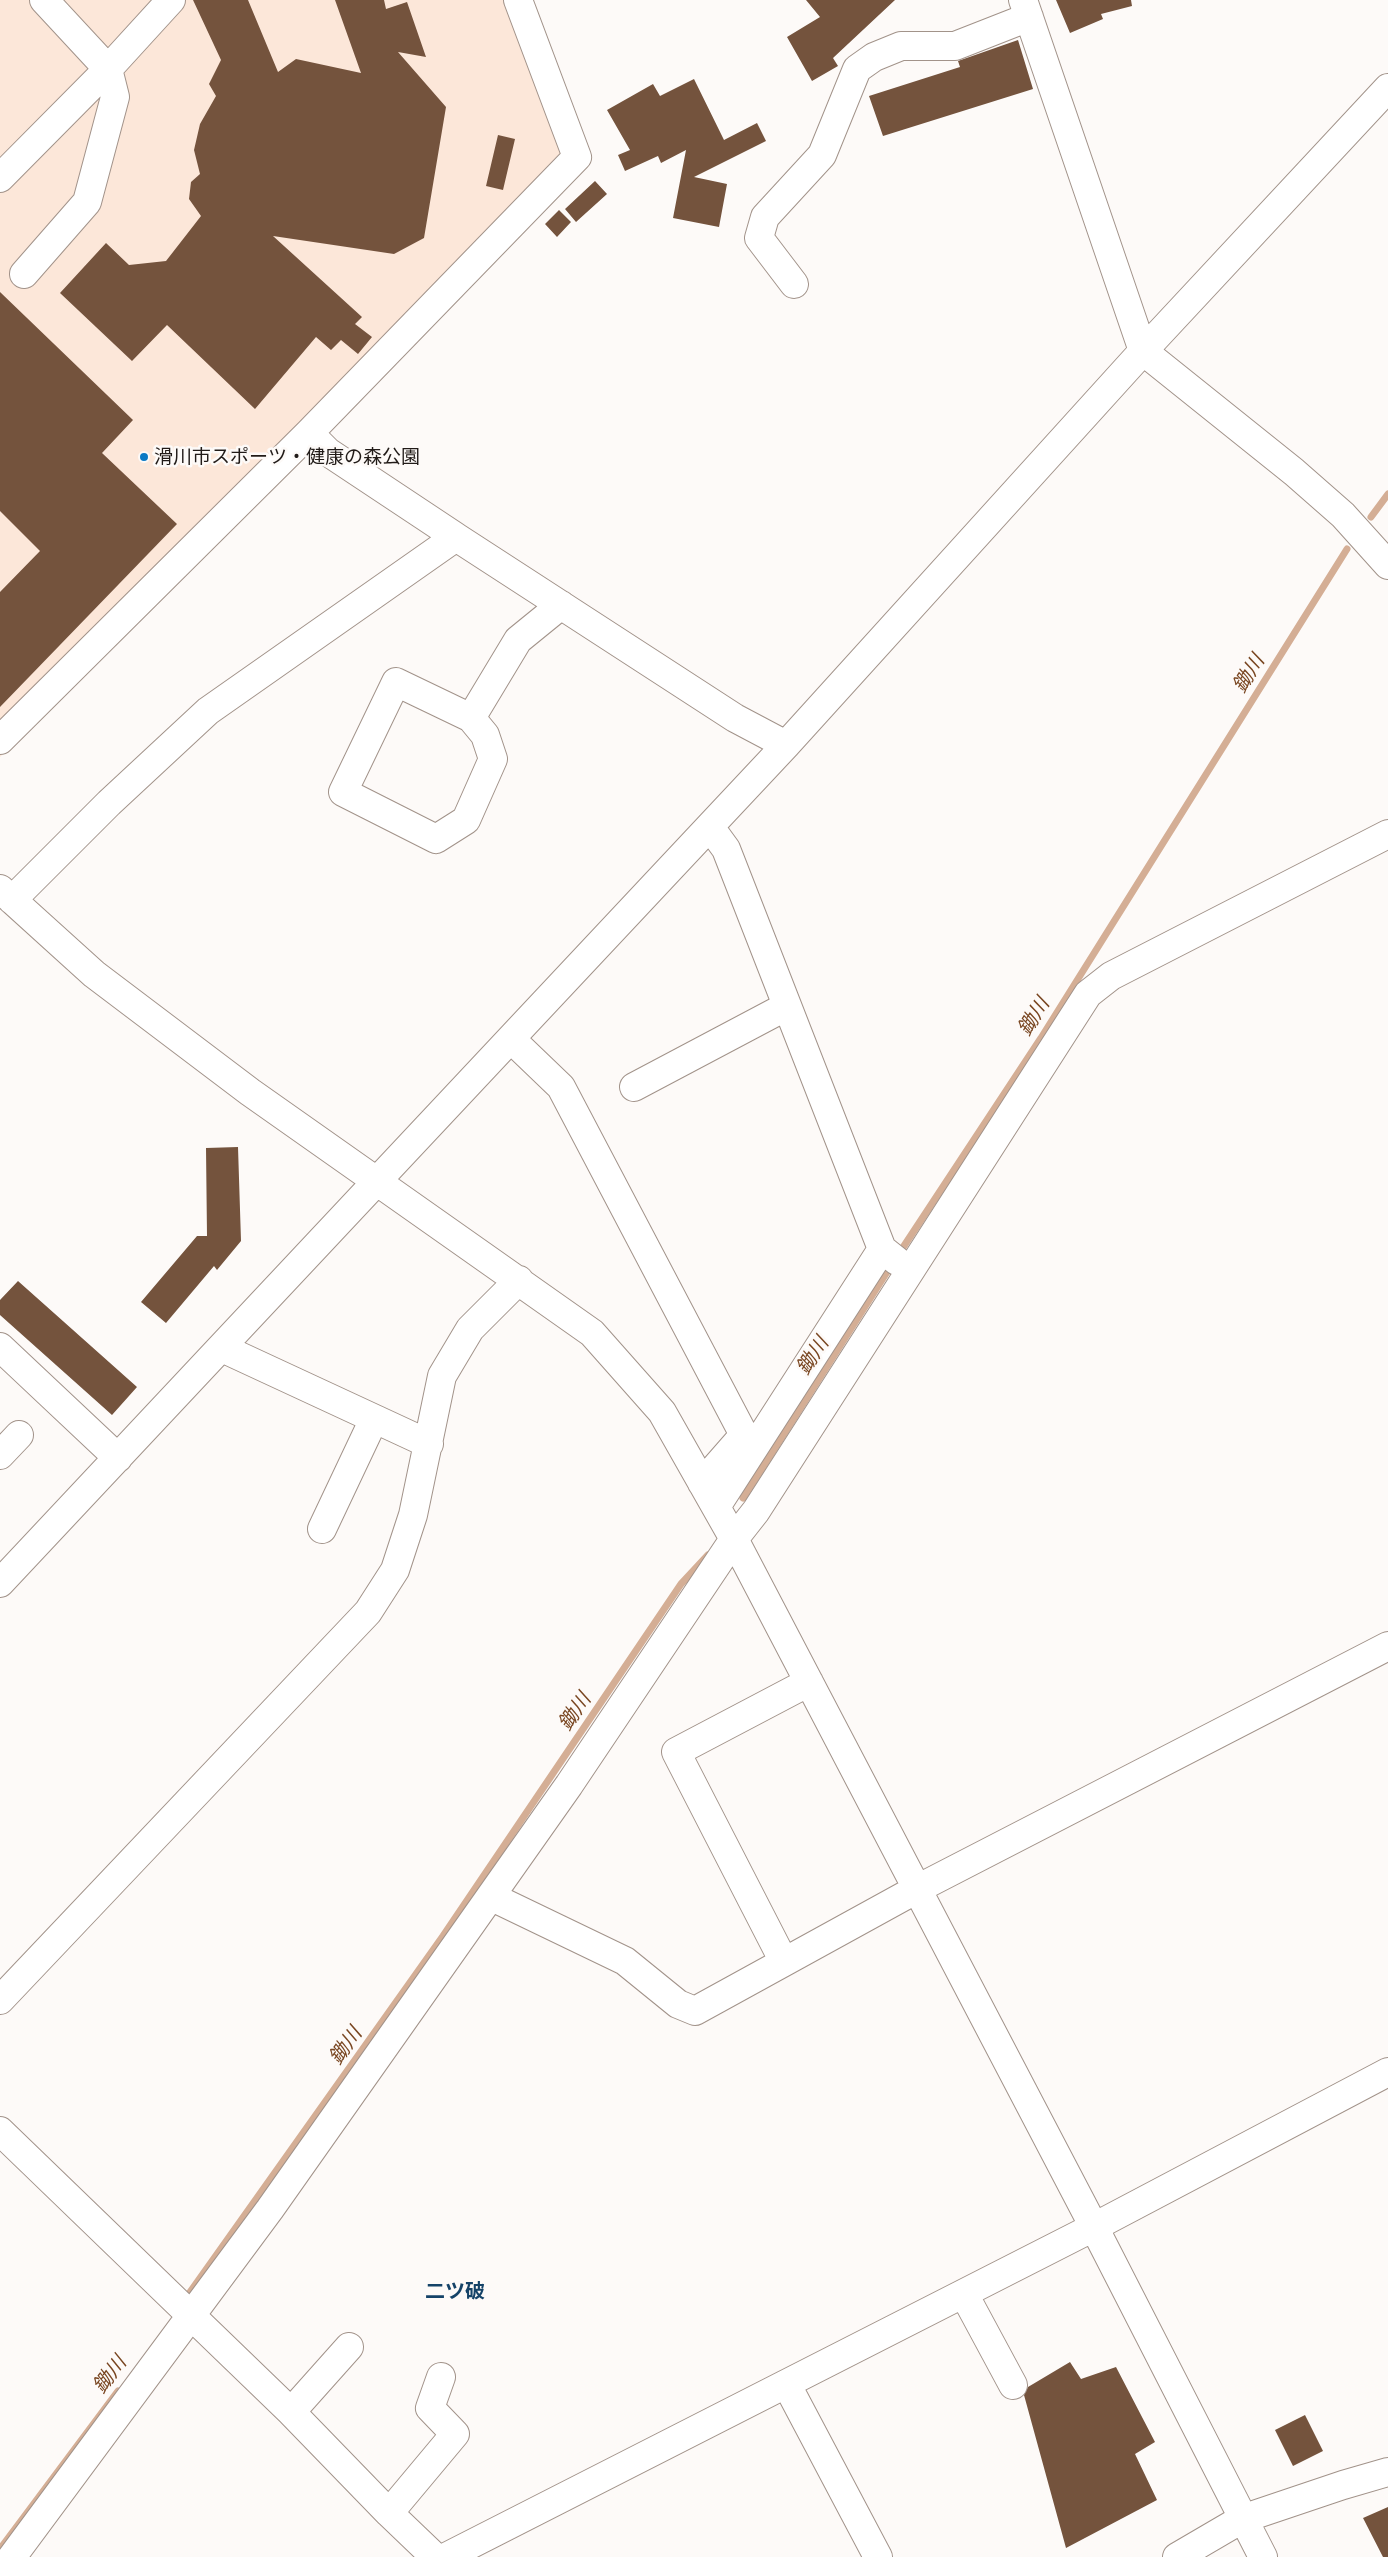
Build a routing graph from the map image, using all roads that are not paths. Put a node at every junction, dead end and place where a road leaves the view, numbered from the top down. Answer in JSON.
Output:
{"nodes":[{"id":1,"x":44,"y":0,"type":"edge"},
{"id":2,"x":171,"y":0,"type":"edge"},
{"id":3,"x":518,"y":0,"type":"edge"},
{"id":4,"x":1026,"y":8,"type":"edge"},
{"id":5,"x":108,"y":69,"type":"junction"},
{"id":6,"x":1388,"y":88,"type":"edge"},
{"id":7,"x":0,"y":178,"type":"edge"},
{"id":8,"x":24,"y":274,"type":"dead end"},
{"id":9,"x":794,"y":284,"type":"dead end"},
{"id":10,"x":1143,"y":351,"type":"junction"},
{"id":11,"x":309,"y":433,"type":"junction"},
{"id":12,"x":456,"y":537,"type":"junction"},
{"id":13,"x":1388,"y":565,"type":"edge"},
{"id":14,"x":561,"y":605,"type":"junction"},
{"id":15,"x":472,"y":718,"type":"junction"},
{"id":16,"x":0,"y":740,"type":"edge"},
{"id":17,"x":786,"y":745,"type":"junction"},
{"id":18,"x":710,"y":826,"type":"junction"},
{"id":19,"x":1388,"y":834,"type":"edge"},
{"id":20,"x":6,"y":894,"type":"edge"},
{"id":21,"x":788,"y":1006,"type":"junction"},
{"id":22,"x":511,"y":1039,"type":"junction"},
{"id":23,"x":634,"y":1087,"type":"dead end"},
{"id":24,"x":376,"y":1182,"type":"junction"},
{"id":25,"x":896,"y":1260,"type":"junction"},
{"id":26,"x":519,"y":1280,"type":"junction"},
{"id":27,"x":0,"y":1347,"type":"edge"},
{"id":28,"x":222,"y":1348,"type":"junction"},
{"id":29,"x":374,"y":1419,"type":"junction"},
{"id":30,"x":18,"y":1435,"type":"dead end"},
{"id":31,"x":429,"y":1444,"type":"junction"},
{"id":32,"x":0,"y":1455,"type":"edge"},
{"id":33,"x":118,"y":1458,"type":"junction"},
{"id":34,"x":702,"y":1483,"type":"junction"},
{"id":35,"x":716,"y":1507,"type":"junction"},
{"id":36,"x":322,"y":1529,"type":"dead end"},
{"id":37,"x":734,"y":1539,"type":"junction"},
{"id":38,"x":0,"y":1584,"type":"edge"},
{"id":39,"x":1388,"y":1646,"type":"edge"},
{"id":40,"x":809,"y":1682,"type":"junction"},
{"id":41,"x":917,"y":1889,"type":"junction"},
{"id":42,"x":492,"y":1897,"type":"junction"},
{"id":43,"x":784,"y":1962,"type":"junction"},
{"id":44,"x":0,"y":2000,"type":"edge"},
{"id":45,"x":1388,"y":2072,"type":"edge"},
{"id":46,"x":0,"y":2131,"type":"edge"},
{"id":47,"x":1094,"y":2227,"type":"junction"},
{"id":48,"x":964,"y":2294,"type":"junction"},
{"id":49,"x":184,"y":2311,"type":"junction"},
{"id":50,"x":349,"y":2347,"type":"dead end"},
{"id":51,"x":441,"y":2377,"type":"dead end"},
{"id":52,"x":787,"y":2385,"type":"junction"},
{"id":53,"x":1012,"y":2385,"type":"dead end"},
{"id":54,"x":291,"y":2412,"type":"junction"},
{"id":55,"x":1388,"y":2472,"type":"edge"},
{"id":56,"x":388,"y":2513,"type":"junction"},
{"id":57,"x":1242,"y":2520,"type":"junction"},
{"id":58,"x":12,"y":2557,"type":"edge"},
{"id":59,"x":435,"y":2557,"type":"edge"},
{"id":60,"x":446,"y":2557,"type":"edge"},
{"id":61,"x":878,"y":2557,"type":"edge"},
{"id":62,"x":1177,"y":2557,"type":"edge"},
{"id":63,"x":1263,"y":2557,"type":"edge"}],
"edges":[{"from":1,"to":5,"type":"street"},
{"from":2,"to":5,"type":"street"},
{"from":3,"to":11,"type":"street"},
{"from":4,"to":9,"type":"street"},
{"from":4,"to":10,"type":"street"},
{"from":5,"to":7,"type":"street"},
{"from":5,"to":8,"type":"street"},
{"from":6,"to":10,"type":"street"},
{"from":10,"to":13,"type":"street"},
{"from":10,"to":17,"type":"street"},
{"from":11,"to":12,"type":"street"},
{"from":11,"to":16,"type":"street"},
{"from":12,"to":14,"type":"street"},
{"from":12,"to":20,"type":"street"},
{"from":14,"to":15,"type":"street"},
{"from":14,"to":17,"type":"street"},
{"from":15,"to":15,"type":"street"},
{"from":17,"to":18,"type":"street"},
{"from":18,"to":21,"type":"street"},
{"from":18,"to":22,"type":"street"},
{"from":19,"to":25,"type":"street"},
{"from":20,"to":24,"type":"street"},
{"from":21,"to":23,"type":"street"},
{"from":21,"to":25,"type":"street"},
{"from":22,"to":24,"type":"street"},
{"from":22,"to":34,"type":"street"},
{"from":24,"to":26,"type":"street"},
{"from":24,"to":28,"type":"street"},
{"from":25,"to":35,"type":"street"},
{"from":25,"to":37,"type":"street"},
{"from":26,"to":31,"type":"street"},
{"from":26,"to":34,"type":"street"},
{"from":27,"to":33,"type":"street"},
{"from":28,"to":29,"type":"street"},
{"from":28,"to":33,"type":"street"},
{"from":29,"to":31,"type":"street"},
{"from":29,"to":36,"type":"street"},
{"from":30,"to":32,"type":"street"},
{"from":31,"to":44,"type":"street"},
{"from":33,"to":38,"type":"street"},
{"from":34,"to":35,"type":"street"},
{"from":35,"to":37,"type":"street"},
{"from":37,"to":40,"type":"street"},
{"from":37,"to":42,"type":"street"},
{"from":39,"to":41,"type":"street"},
{"from":40,"to":41,"type":"street"},
{"from":40,"to":43,"type":"street"},
{"from":41,"to":43,"type":"street"},
{"from":41,"to":47,"type":"street"},
{"from":42,"to":43,"type":"street"},
{"from":42,"to":49,"type":"street"},
{"from":45,"to":47,"type":"street"},
{"from":46,"to":49,"type":"street"},
{"from":47,"to":48,"type":"street"},
{"from":47,"to":57,"type":"street"},
{"from":48,"to":52,"type":"street"},
{"from":48,"to":53,"type":"street"},
{"from":49,"to":54,"type":"street"},
{"from":49,"to":58,"type":"street"},
{"from":50,"to":54,"type":"street"},
{"from":51,"to":56,"type":"street"},
{"from":52,"to":60,"type":"street"},
{"from":52,"to":61,"type":"street"},
{"from":54,"to":56,"type":"street"},
{"from":55,"to":57,"type":"street"},
{"from":56,"to":59,"type":"street"},
{"from":57,"to":62,"type":"street"},
{"from":57,"to":63,"type":"street"}]}
